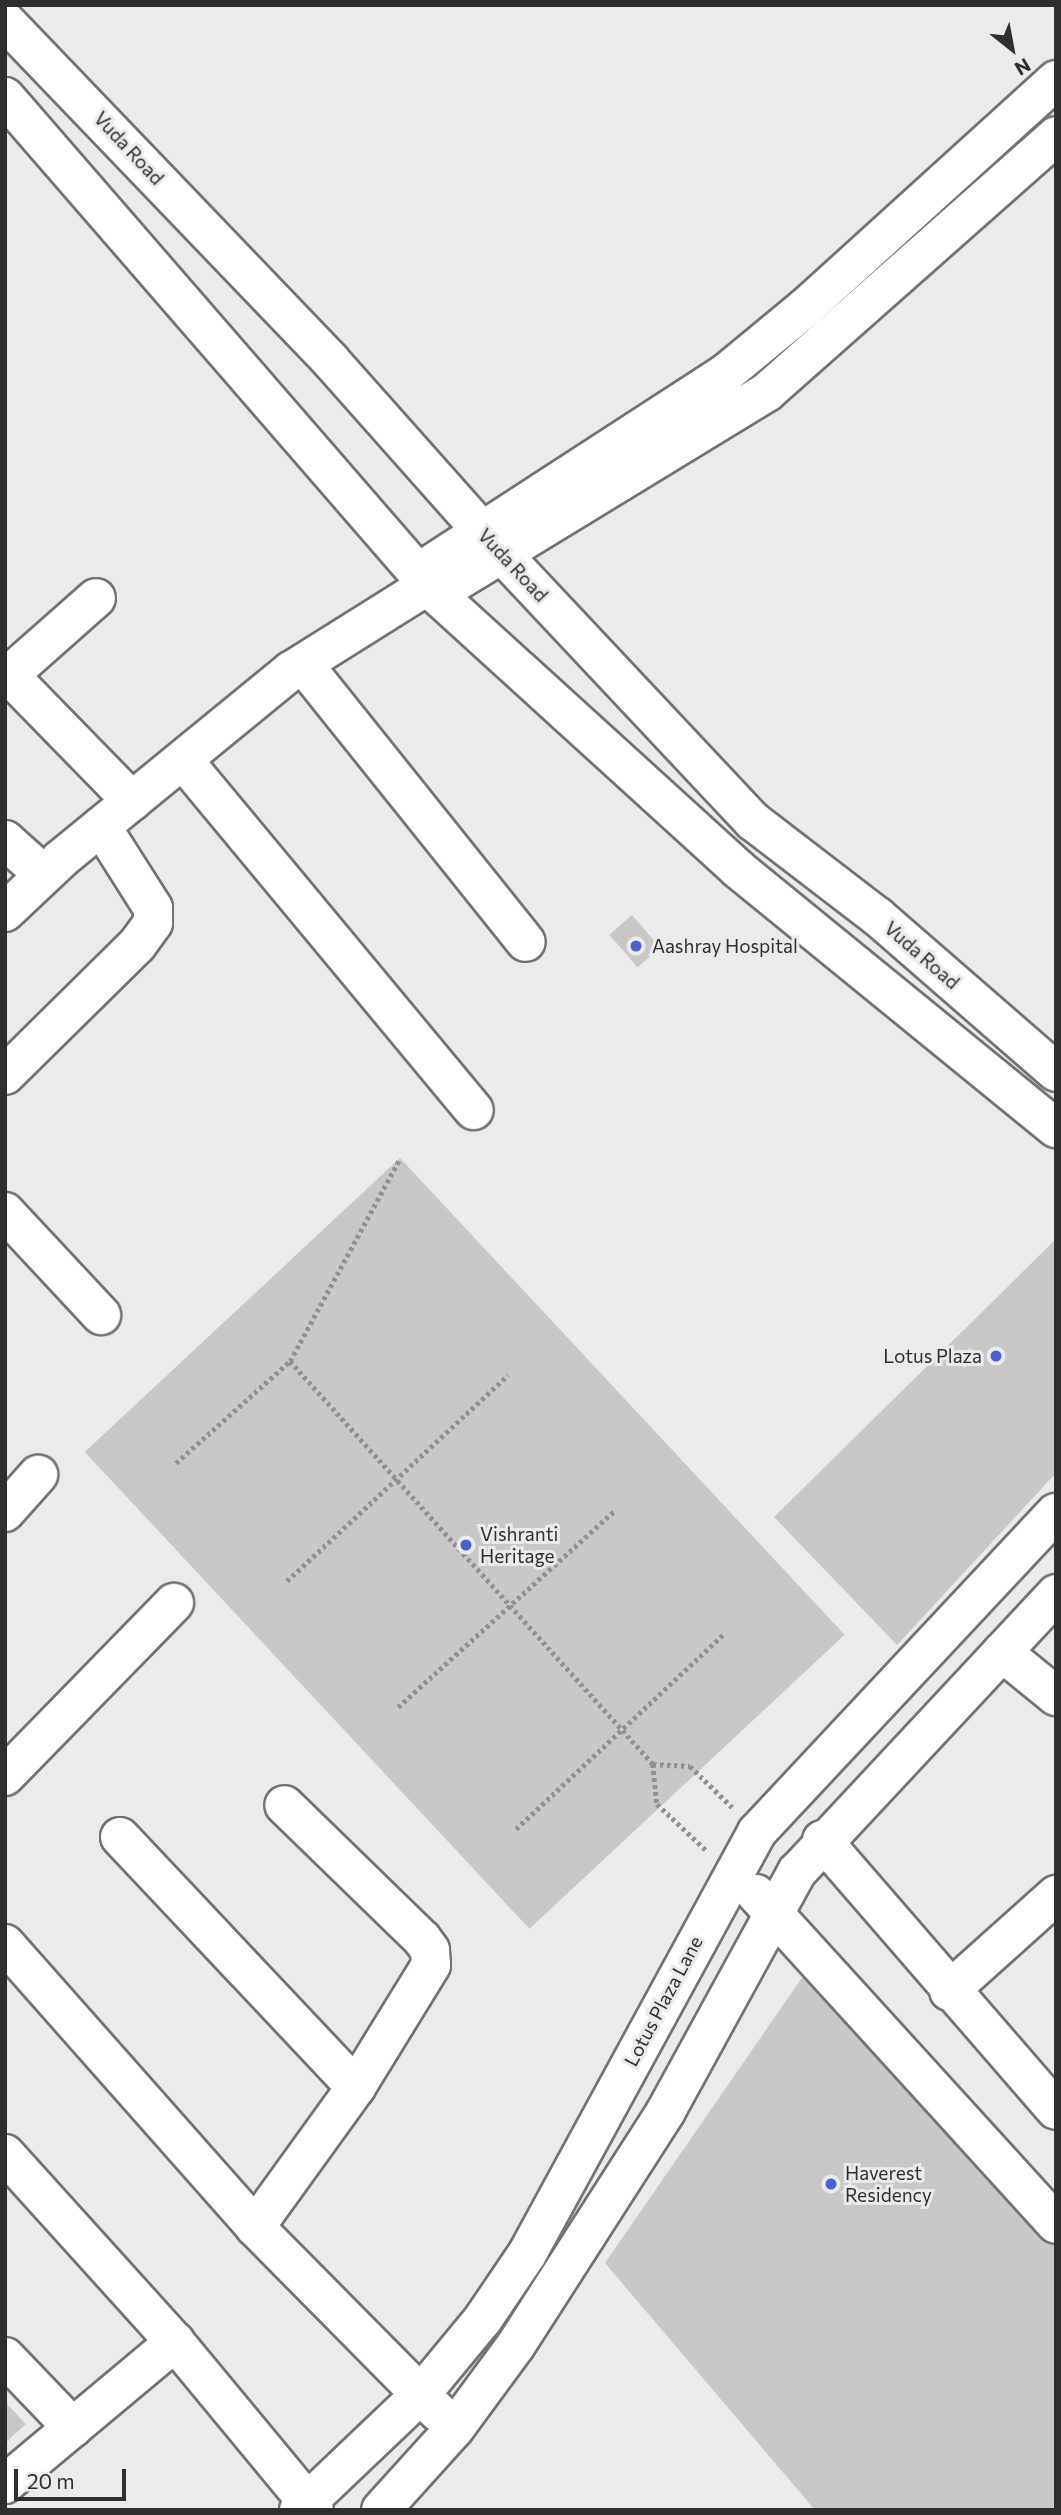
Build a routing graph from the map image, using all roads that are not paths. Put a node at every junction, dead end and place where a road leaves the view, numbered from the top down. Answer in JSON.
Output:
{"nodes":[{"id":1,"x":5,"y":21,"type":"edge"},
{"id":2,"x":1056,"y":79,"type":"edge"},
{"id":3,"x":5,"y":97,"type":"edge"},
{"id":4,"x":1056,"y":136,"type":"edge"},
{"id":5,"x":522,"y":524,"type":"junction"},
{"id":6,"x":428,"y":584,"type":"junction"},
{"id":7,"x":96,"y":597,"type":"dead end"},
{"id":8,"x":303,"y":664,"type":"junction"},
{"id":9,"x":7,"y":673,"type":"edge"},
{"id":10,"x":183,"y":760,"type":"junction"},
{"id":11,"x":132,"y":801,"type":"junction"},
{"id":12,"x":101,"y":826,"type":"junction"},
{"id":13,"x":5,"y":840,"type":"edge"},
{"id":14,"x":44,"y":875,"type":"junction"},
{"id":15,"x":5,"y":912,"type":"edge"},
{"id":16,"x":526,"y":943,"type":"dead end"},
{"id":17,"x":1056,"y":1072,"type":"edge"},
{"id":18,"x":5,"y":1075,"type":"edge"},
{"id":19,"x":474,"y":1110,"type":"dead end"},
{"id":20,"x":1056,"y":1128,"type":"edge"},
{"id":21,"x":5,"y":1212,"type":"edge"},
{"id":22,"x":101,"y":1315,"type":"dead end"},
{"id":23,"x":38,"y":1475,"type":"dead end"},
{"id":24,"x":5,"y":1512,"type":"edge"},
{"id":25,"x":1056,"y":1513,"type":"edge"},
{"id":26,"x":1056,"y":1594,"type":"edge"},
{"id":27,"x":174,"y":1603,"type":"dead end"},
{"id":28,"x":1002,"y":1652,"type":"junction"},
{"id":29,"x":1056,"y":1696,"type":"edge"},
{"id":30,"x":6,"y":1775,"type":"edge"},
{"id":31,"x":284,"y":1805,"type":"dead end"},
{"id":32,"x":757,"y":1832,"type":"junction"},
{"id":33,"x":120,"y":1837,"type":"dead end"},
{"id":34,"x":822,"y":1840,"type":"junction"},
{"id":35,"x":797,"y":1872,"type":"junction"},
{"id":36,"x":732,"y":1873,"type":"junction"},
{"id":37,"x":1056,"y":1895,"type":"edge"},
{"id":38,"x":774,"y":1910,"type":"junction"},
{"id":39,"x":5,"y":1944,"type":"edge"},
{"id":40,"x":949,"y":1991,"type":"junction"},
{"id":41,"x":356,"y":2087,"type":"junction"},
{"id":42,"x":1056,"y":2110,"type":"edge"},
{"id":43,"x":5,"y":2154,"type":"edge"},
{"id":44,"x":1056,"y":2224,"type":"edge"},
{"id":45,"x":255,"y":2227,"type":"junction"},
{"id":46,"x":175,"y":2342,"type":"junction"},
{"id":47,"x":5,"y":2357,"type":"edge"},
{"id":48,"x":421,"y":2394,"type":"junction"},
{"id":49,"x":73,"y":2428,"type":"junction"},
{"id":50,"x":455,"y":2428,"type":"junction"},
{"id":51,"x":5,"y":2484,"type":"edge"},
{"id":52,"x":307,"y":2507,"type":"edge"},
{"id":53,"x":381,"y":2509,"type":"edge"}],
"edges":[{"from":1,"to":5,"type":"street","name":"Vuda Road"},
{"from":2,"to":5,"type":"street"},
{"from":3,"to":6,"type":"street"},
{"from":4,"to":5,"type":"street"},
{"from":5,"to":6,"type":"street"},
{"from":5,"to":17,"type":"street","name":"Vuda Road"},
{"from":6,"to":8,"type":"street"},
{"from":6,"to":20,"type":"street"},
{"from":7,"to":9,"type":"street"},
{"from":8,"to":10,"type":"street"},
{"from":8,"to":16,"type":"street"},
{"from":9,"to":11,"type":"street"},
{"from":10,"to":11,"type":"street"},
{"from":10,"to":19,"type":"street"},
{"from":11,"to":12,"type":"street"},
{"from":12,"to":14,"type":"street"},
{"from":12,"to":18,"type":"street"},
{"from":13,"to":14,"type":"street"},
{"from":14,"to":15,"type":"street"},
{"from":21,"to":22,"type":"street"},
{"from":23,"to":24,"type":"street"},
{"from":25,"to":32,"type":"street","name":"Lotus Plaza Lane"},
{"from":26,"to":28,"type":"street"},
{"from":27,"to":30,"type":"street"},
{"from":28,"to":29,"type":"street"},
{"from":28,"to":34,"type":"street"},
{"from":31,"to":41,"type":"street"},
{"from":32,"to":35,"type":"street"},
{"from":32,"to":36,"type":"street","name":"Lotus Plaza Lane"},
{"from":33,"to":41,"type":"street"},
{"from":34,"to":35,"type":"street"},
{"from":34,"to":40,"type":"street"},
{"from":35,"to":38,"type":"street"},
{"from":36,"to":38,"type":"street"},
{"from":36,"to":48,"type":"street","name":"Lotus Plaza Lane"},
{"from":37,"to":40,"type":"street"},
{"from":38,"to":44,"type":"street"},
{"from":38,"to":50,"type":"street"},
{"from":39,"to":45,"type":"street"},
{"from":40,"to":42,"type":"street"},
{"from":41,"to":45,"type":"street"},
{"from":43,"to":46,"type":"street"},
{"from":45,"to":48,"type":"street"},
{"from":46,"to":49,"type":"street"},
{"from":46,"to":52,"type":"street"},
{"from":47,"to":49,"type":"street"},
{"from":48,"to":50,"type":"street"},
{"from":48,"to":52,"type":"street","name":"Lotus Plaza Lane"},
{"from":49,"to":51,"type":"street"},
{"from":50,"to":53,"type":"street"}]}
